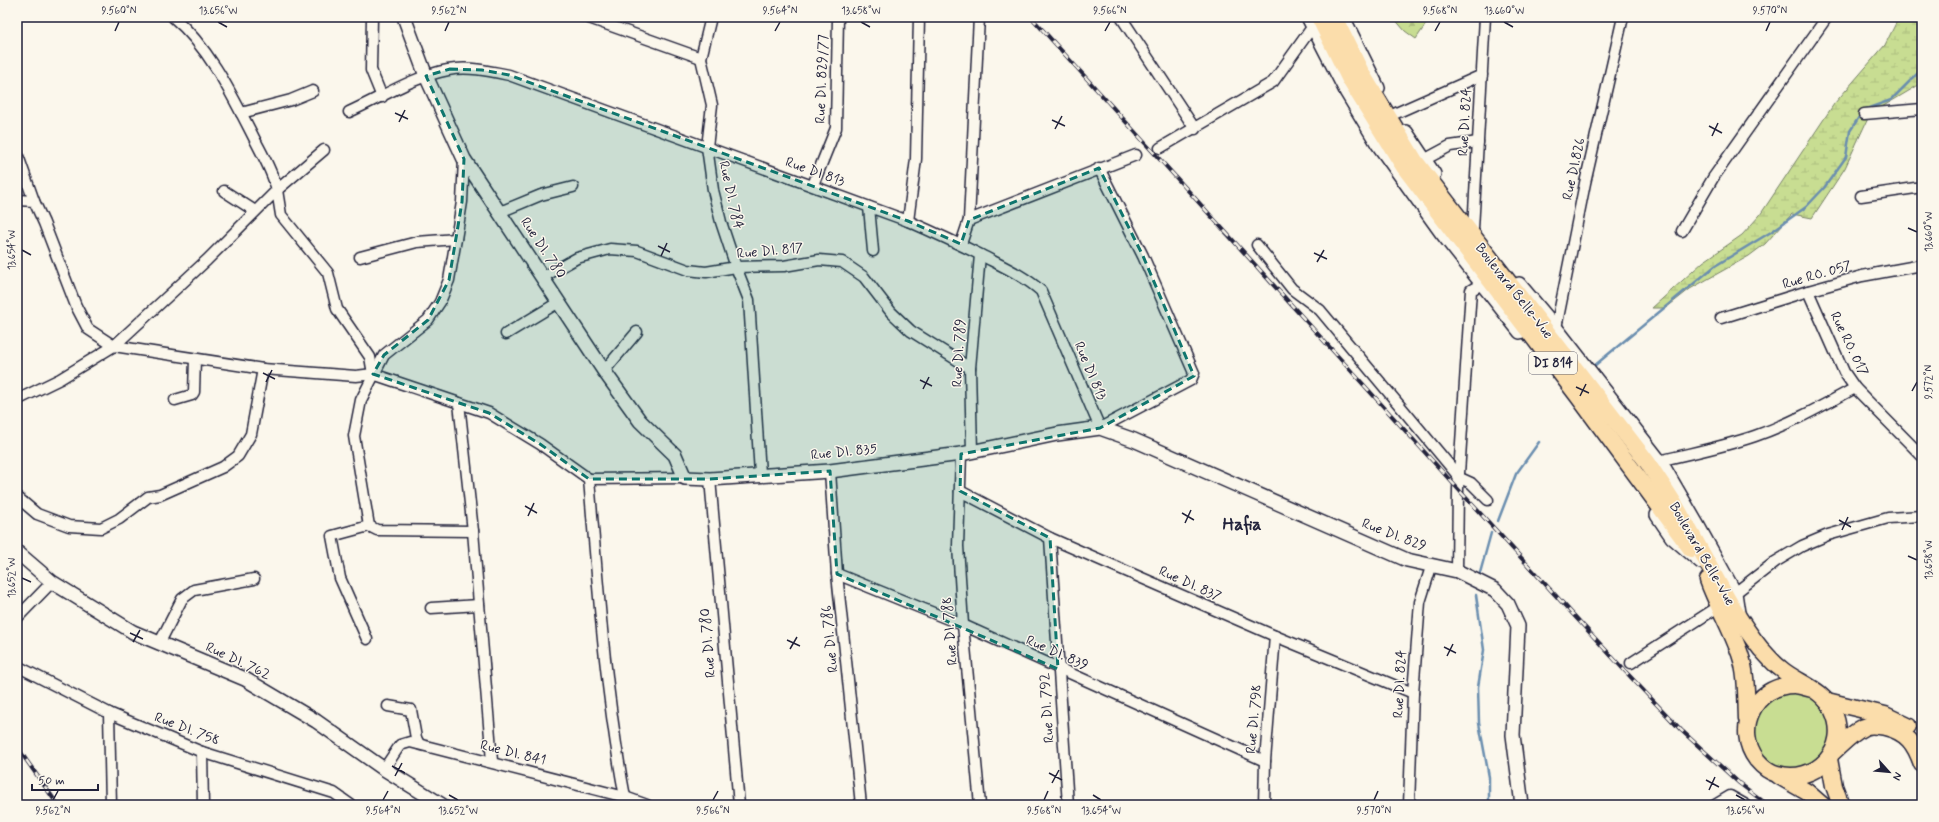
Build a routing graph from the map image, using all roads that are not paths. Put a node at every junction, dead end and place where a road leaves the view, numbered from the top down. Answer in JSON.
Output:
{"nodes":[{"id":1,"x":173,"y":17,"type":"edge"},
{"id":2,"x":372,"y":17,"type":"edge"},
{"id":3,"x":404,"y":17,"type":"edge"},
{"id":4,"x":586,"y":17,"type":"edge"},
{"id":5,"x":711,"y":17,"type":"edge"},
{"id":6,"x":838,"y":17,"type":"edge"},
{"id":7,"x":919,"y":17,"type":"edge"},
{"id":8,"x":979,"y":17,"type":"edge"},
{"id":9,"x":1121,"y":17,"type":"edge"},
{"id":10,"x":1334,"y":17,"type":"edge"},
{"id":11,"x":1343,"y":17,"type":"edge"},
{"id":12,"x":1485,"y":17,"type":"edge"},
{"id":13,"x":1623,"y":17,"type":"edge"},
{"id":14,"x":1827,"y":17,"type":"edge"},
{"id":15,"x":1313,"y":20,"type":"edge"},
{"id":16,"x":701,"y":58,"type":"junction"},
{"id":17,"x":1482,"y":75,"type":"junction"},
{"id":18,"x":426,"y":76,"type":"junction"},
{"id":19,"x":313,"y":91,"type":"dead end"},
{"id":20,"x":382,"y":97,"type":"junction"},
{"id":21,"x":1922,"y":109,"type":"edge"},
{"id":22,"x":349,"y":112,"type":"dead end"},
{"id":23,"x":241,"y":113,"type":"junction"},
{"id":24,"x":1394,"y":114,"type":"junction"},
{"id":25,"x":1864,"y":114,"type":"dead end"},
{"id":26,"x":1196,"y":129,"type":"junction"},
{"id":27,"x":1478,"y":142,"type":"junction"},
{"id":28,"x":707,"y":147,"type":"junction"},
{"id":29,"x":1160,"y":148,"type":"dead end"},
{"id":30,"x":324,"y":150,"type":"dead end"},
{"id":31,"x":17,"y":153,"type":"edge"},
{"id":32,"x":1136,"y":155,"type":"dead end"},
{"id":33,"x":464,"y":159,"type":"junction"},
{"id":34,"x":1424,"y":160,"type":"junction"},
{"id":35,"x":1099,"y":168,"type":"junction"},
{"id":36,"x":813,"y":185,"type":"junction"},
{"id":37,"x":573,"y":187,"type":"dead end"},
{"id":38,"x":1922,"y":187,"type":"edge"},
{"id":39,"x":277,"y":190,"type":"junction"},
{"id":40,"x":224,"y":191,"type":"dead end"},
{"id":41,"x":1861,"y":196,"type":"dead end"},
{"id":42,"x":17,"y":200,"type":"edge"},
{"id":43,"x":34,"y":201,"type":"junction"},
{"id":44,"x":869,"y":207,"type":"junction"},
{"id":45,"x":255,"y":211,"type":"junction"},
{"id":46,"x":500,"y":212,"type":"junction"},
{"id":47,"x":969,"y":220,"type":"junction"},
{"id":48,"x":908,"y":221,"type":"junction"},
{"id":49,"x":1473,"y":229,"type":"junction"},
{"id":50,"x":1682,"y":232,"type":"dead end"},
{"id":51,"x":456,"y":239,"type":"junction"},
{"id":52,"x":961,"y":244,"type":"junction"},
{"id":53,"x":1257,"y":245,"type":"dead end"},
{"id":54,"x":873,"y":251,"type":"dead end"},
{"id":55,"x":980,"y":255,"type":"junction"},
{"id":56,"x":360,"y":257,"type":"dead end"},
{"id":57,"x":1922,"y":265,"type":"edge"},
{"id":58,"x":736,"y":267,"type":"junction"},
{"id":59,"x":543,"y":277,"type":"junction"},
{"id":60,"x":1482,"y":284,"type":"junction"},
{"id":61,"x":1808,"y":290,"type":"junction"},
{"id":62,"x":559,"y":302,"type":"junction"},
{"id":63,"x":1721,"y":318,"type":"dead end"},
{"id":64,"x":1556,"y":328,"type":"junction"},
{"id":65,"x":638,"y":332,"type":"dead end"},
{"id":66,"x":506,"y":334,"type":"dead end"},
{"id":67,"x":114,"y":346,"type":"junction"},
{"id":68,"x":195,"y":359,"type":"junction"},
{"id":69,"x":970,"y":368,"type":"junction"},
{"id":70,"x":263,"y":369,"type":"junction"},
{"id":71,"x":604,"y":371,"type":"junction"},
{"id":72,"x":373,"y":374,"type":"junction"},
{"id":73,"x":1855,"y":388,"type":"junction"},
{"id":74,"x":17,"y":400,"type":"edge"},
{"id":75,"x":175,"y":400,"type":"dead end"},
{"id":76,"x":459,"y":403,"type":"junction"},
{"id":77,"x":1100,"y":428,"type":"junction"},
{"id":78,"x":966,"y":453,"type":"junction"},
{"id":79,"x":1922,"y":456,"type":"edge"},
{"id":80,"x":1659,"y":461,"type":"junction"},
{"id":81,"x":830,"y":471,"type":"junction"},
{"id":82,"x":760,"y":474,"type":"junction"},
{"id":83,"x":685,"y":478,"type":"junction"},
{"id":84,"x":1460,"y":478,"type":"junction"},
{"id":85,"x":589,"y":479,"type":"junction"},
{"id":86,"x":710,"y":479,"type":"junction"},
{"id":87,"x":960,"y":492,"type":"junction"},
{"id":88,"x":17,"y":497,"type":"edge"},
{"id":89,"x":1488,"y":500,"type":"dead end"},
{"id":90,"x":1922,"y":516,"type":"edge"},
{"id":91,"x":369,"y":526,"type":"junction"},
{"id":92,"x":473,"y":531,"type":"junction"},
{"id":93,"x":1050,"y":538,"type":"junction"},
{"id":94,"x":17,"y":552,"type":"edge"},
{"id":95,"x":1701,"y":562,"type":"junction"},
{"id":96,"x":1431,"y":567,"type":"junction"},
{"id":97,"x":1457,"y":571,"type":"junction"},
{"id":98,"x":837,"y":574,"type":"junction"},
{"id":99,"x":254,"y":579,"type":"dead end"},
{"id":100,"x":52,"y":582,"type":"junction"},
{"id":101,"x":1735,"y":593,"type":"junction"},
{"id":102,"x":479,"y":605,"type":"junction"},
{"id":103,"x":1718,"y":607,"type":"junction"},
{"id":104,"x":431,"y":608,"type":"dead end"},
{"id":105,"x":17,"y":618,"type":"edge"},
{"id":106,"x":1740,"y":621,"type":"junction"},
{"id":107,"x":963,"y":626,"type":"junction"},
{"id":108,"x":1275,"y":636,"type":"junction"},
{"id":109,"x":367,"y":639,"type":"dead end"},
{"id":110,"x":159,"y":644,"type":"junction"},
{"id":111,"x":1631,"y":663,"type":"dead end"},
{"id":112,"x":17,"y":666,"type":"edge"},
{"id":113,"x":1058,"y":669,"type":"junction"},
{"id":114,"x":1812,"y":689,"type":"junction"},
{"id":115,"x":1413,"y":693,"type":"junction"},
{"id":116,"x":1827,"y":701,"type":"junction"},
{"id":117,"x":388,"y":706,"type":"dead end"},
{"id":118,"x":109,"y":713,"type":"junction"},
{"id":119,"x":1747,"y":723,"type":"junction"},
{"id":120,"x":419,"y":744,"type":"junction"},
{"id":121,"x":1922,"y":744,"type":"edge"},
{"id":122,"x":202,"y":752,"type":"junction"},
{"id":123,"x":1831,"y":755,"type":"junction"},
{"id":124,"x":492,"y":761,"type":"junction"},
{"id":125,"x":1265,"y":761,"type":"junction"},
{"id":126,"x":1922,"y":764,"type":"edge"},
{"id":127,"x":384,"y":769,"type":"junction"},
{"id":128,"x":1774,"y":774,"type":"junction"},
{"id":129,"x":625,"y":797,"type":"junction"},
{"id":130,"x":111,"y":805,"type":"edge"},
{"id":131,"x":203,"y":805,"type":"edge"},
{"id":132,"x":352,"y":805,"type":"edge"},
{"id":133,"x":442,"y":805,"type":"edge"},
{"id":134,"x":647,"y":805,"type":"edge"},
{"id":135,"x":739,"y":805,"type":"edge"},
{"id":136,"x":861,"y":805,"type":"edge"},
{"id":137,"x":980,"y":805,"type":"edge"},
{"id":138,"x":1068,"y":805,"type":"edge"},
{"id":139,"x":1264,"y":805,"type":"edge"},
{"id":140,"x":1409,"y":805,"type":"edge"},
{"id":141,"x":1522,"y":805,"type":"edge"},
{"id":142,"x":1715,"y":805,"type":"edge"},
{"id":143,"x":1746,"y":805,"type":"edge"},
{"id":144,"x":1822,"y":805,"type":"edge"},
{"id":145,"x":1841,"y":805,"type":"edge"}],
"edges":[{"from":1,"to":23,"type":"street"},
{"from":2,"to":20,"type":"street"},
{"from":3,"to":18,"type":"street","name":"Rue DI. 780"},
{"from":4,"to":16,"type":"street"},
{"from":5,"to":16,"type":"street","name":"Rue DI. 784"},
{"from":6,"to":36,"type":"street","name":"Rue DI. 829/77"},
{"from":7,"to":48,"type":"street"},
{"from":8,"to":47,"type":"street"},
{"from":9,"to":26,"type":"street"},
{"from":10,"to":106,"type":"main road","name":"Boulevard Belle-Vue","number":"DI 814"},
{"from":11,"to":24,"type":"street","name":"Boulevard Belle-Vue"},
{"from":12,"to":17,"type":"street","name":"Rue DI. 824"},
{"from":13,"to":64,"type":"street","name":"Rue DI.826"},
{"from":14,"to":50,"type":"street"},
{"from":15,"to":26,"type":"street"},
{"from":15,"to":60,"type":"street","name":"Boulevard Belle-Vue"},
{"from":15,"to":95,"type":"main road","name":"Boulevard Belle-Vue","number":"DI 814"},
{"from":16,"to":28,"type":"street","name":"Rue DI. 784"},
{"from":17,"to":24,"type":"street"},
{"from":17,"to":27,"type":"street","name":"Rue DI. 824"},
{"from":18,"to":20,"type":"street","name":"Rue DI 813"},
{"from":18,"to":28,"type":"street","name":"Rue DI 813"},
{"from":18,"to":33,"type":"street","name":"Rue DI. 780"},
{"from":19,"to":23,"type":"street"},
{"from":20,"to":22,"type":"street","name":"Rue DI 813"},
{"from":21,"to":25,"type":"street"},
{"from":23,"to":39,"type":"street"},
{"from":24,"to":34,"type":"street","name":"Boulevard Belle-Vue"},
{"from":26,"to":29,"type":"street"},
{"from":27,"to":34,"type":"street"},
{"from":27,"to":49,"type":"street","name":"Rue DI. 824"},
{"from":28,"to":36,"type":"street","name":"Rue DI 813"},
{"from":28,"to":58,"type":"street","name":"Rue DI. 784"},
{"from":30,"to":39,"type":"street"},
{"from":31,"to":43,"type":"street"},
{"from":32,"to":35,"type":"street"},
{"from":33,"to":46,"type":"street","name":"Rue DI. 780"},
{"from":33,"to":51,"type":"street"},
{"from":34,"to":49,"type":"street","name":"Boulevard Belle-Vue"},
{"from":35,"to":47,"type":"street"},
{"from":35,"to":77,"type":"street"},
{"from":36,"to":44,"type":"street","name":"Rue DI 813"},
{"from":37,"to":46,"type":"street"},
{"from":38,"to":41,"type":"street"},
{"from":39,"to":45,"type":"street"},
{"from":39,"to":72,"type":"street"},
{"from":40,"to":45,"type":"street"},
{"from":42,"to":43,"type":"street"},
{"from":43,"to":67,"type":"street"},
{"from":44,"to":48,"type":"street","name":"Rue DI 813"},
{"from":44,"to":54,"type":"street"},
{"from":45,"to":67,"type":"street"},
{"from":46,"to":59,"type":"street","name":"Rue DI. 780"},
{"from":47,"to":52,"type":"street"},
{"from":48,"to":52,"type":"street","name":"Rue DI 813"},
{"from":49,"to":64,"type":"street","name":"Boulevard Belle-Vue"},
{"from":51,"to":56,"type":"street"},
{"from":51,"to":72,"type":"street"},
{"from":52,"to":55,"type":"street","name":"Rue DI 813"},
{"from":53,"to":84,"type":"street"},
{"from":55,"to":69,"type":"street","name":"Rue DI. 789"},
{"from":55,"to":77,"type":"street","name":"Rue DI 813"},
{"from":57,"to":61,"type":"street","name":"Rue RO. 057"},
{"from":58,"to":59,"type":"street","name":"Rue DI. 817"},
{"from":58,"to":69,"type":"street","name":"Rue DI. 817"},
{"from":58,"to":82,"type":"street","name":"Rue DI. 784"},
{"from":59,"to":62,"type":"street","name":"Rue DI. 780"},
{"from":60,"to":84,"type":"street"},
{"from":60,"to":95,"type":"street","name":"Boulevard Belle-Vue"},
{"from":61,"to":63,"type":"street","name":"Rue RO. 057"},
{"from":61,"to":73,"type":"street","name":"Rue RO. 017"},
{"from":62,"to":66,"type":"street"},
{"from":62,"to":71,"type":"street","name":"Rue DI. 780"},
{"from":64,"to":80,"type":"street","name":"Boulevard Belle-Vue"},
{"from":65,"to":71,"type":"street"},
{"from":67,"to":68,"type":"street"},
{"from":67,"to":74,"type":"street"},
{"from":68,"to":70,"type":"street"},
{"from":68,"to":75,"type":"street"},
{"from":69,"to":78,"type":"street","name":"Rue DI. 789"},
{"from":70,"to":72,"type":"street"},
{"from":70,"to":88,"type":"street"},
{"from":71,"to":83,"type":"street","name":"Rue DI. 780"},
{"from":72,"to":76,"type":"street"},
{"from":72,"to":91,"type":"street"},
{"from":73,"to":79,"type":"street","name":"Rue RO. 017"},
{"from":73,"to":80,"type":"street"},
{"from":76,"to":85,"type":"street"},
{"from":76,"to":92,"type":"street"},
{"from":77,"to":78,"type":"street","name":"Rue DI. 835"},
{"from":77,"to":96,"type":"street","name":"Rue DI. 829"},
{"from":78,"to":81,"type":"street","name":"Rue DI. 835"},
{"from":78,"to":87,"type":"street","name":"Rue DI. 788"},
{"from":80,"to":101,"type":"street","name":"Boulevard Belle-Vue"},
{"from":81,"to":82,"type":"street","name":"Rue DI. 835"},
{"from":81,"to":98,"type":"street","name":"Rue DI. 786"},
{"from":82,"to":86,"type":"street","name":"Rue DI. 835"},
{"from":83,"to":85,"type":"street","name":"Rue DI. 835"},
{"from":83,"to":86,"type":"street","name":"Rue DI. 835"},
{"from":84,"to":89,"type":"street"},
{"from":84,"to":97,"type":"street"},
{"from":85,"to":129,"type":"street"},
{"from":86,"to":135,"type":"street","name":"Rue DI. 780"},
{"from":87,"to":93,"type":"street","name":"Rue DI. 837"},
{"from":87,"to":107,"type":"street","name":"Rue DI. 788"},
{"from":90,"to":101,"type":"street"},
{"from":91,"to":92,"type":"street"},
{"from":91,"to":109,"type":"street"},
{"from":92,"to":102,"type":"street"},
{"from":93,"to":108,"type":"street","name":"Rue DI. 837"},
{"from":93,"to":113,"type":"street","name":"Rue DI. 792"},
{"from":94,"to":100,"type":"street","name":"Rue DI. 762"},
{"from":95,"to":103,"type":"main road","name":"Boulevard Belle-Vue","number":"DI 814"},
{"from":96,"to":97,"type":"street","name":"Rue DI. 829"},
{"from":96,"to":115,"type":"street","name":"Rue DI. 824"},
{"from":97,"to":141,"type":"street","name":"Rue DI. 829"},
{"from":98,"to":107,"type":"street","name":"Rue DI. 839"},
{"from":98,"to":136,"type":"street","name":"Rue DI. 786"},
{"from":99,"to":110,"type":"street"},
{"from":100,"to":105,"type":"street"},
{"from":100,"to":110,"type":"street","name":"Rue DI. 762"},
{"from":101,"to":106,"type":"street","name":"Boulevard Belle-Vue"},
{"from":102,"to":104,"type":"street"},
{"from":102,"to":124,"type":"street"},
{"from":103,"to":111,"type":"street"},
{"from":103,"to":119,"type":"main road","name":"Boulevard Belle-Vue","number":"DI 814"},
{"from":106,"to":114,"type":"main road","name":"Boulevard Belle-Vue","number":"DI 814"},
{"from":107,"to":113,"type":"street","name":"Rue DI. 839"},
{"from":107,"to":137,"type":"street","name":"Rue DI. 788"},
{"from":108,"to":115,"type":"street","name":"Rue DI. 837"},
{"from":108,"to":125,"type":"street","name":"Rue DI. 798"},
{"from":110,"to":127,"type":"street","name":"Rue DI. 762"},
{"from":112,"to":118,"type":"street","name":"Rue DI. 758"},
{"from":113,"to":125,"type":"street","name":"Rue DI. 839"},
{"from":113,"to":138,"type":"street","name":"Rue DI. 792"},
{"from":114,"to":116,"type":"main road"},
{"from":114,"to":119,"type":"main road"},
{"from":115,"to":140,"type":"street","name":"Rue DI. 824"},
{"from":116,"to":121,"type":"main road"},
{"from":116,"to":123,"type":"main road"},
{"from":117,"to":120,"type":"street"},
{"from":118,"to":122,"type":"street","name":"Rue DI. 758"},
{"from":118,"to":130,"type":"street"},
{"from":119,"to":128,"type":"main road"},
{"from":120,"to":124,"type":"street","name":"Rue DI. 841"},
{"from":120,"to":127,"type":"street","name":"Rue DI. 841"},
{"from":122,"to":131,"type":"street"},
{"from":122,"to":132,"type":"street","name":"Rue DI. 758"},
{"from":123,"to":126,"type":"main road"},
{"from":123,"to":128,"type":"main road"},
{"from":123,"to":145,"type":"main road"},
{"from":124,"to":129,"type":"street","name":"Rue DI. 841"},
{"from":125,"to":139,"type":"street","name":"Rue DI. 798"},
{"from":127,"to":133,"type":"street","name":"Rue DI. 762"},
{"from":128,"to":144,"type":"main road"},
{"from":129,"to":134,"type":"street","name":"Rue DI. 841"},
{"from":142,"to":143,"type":"street"}]}
